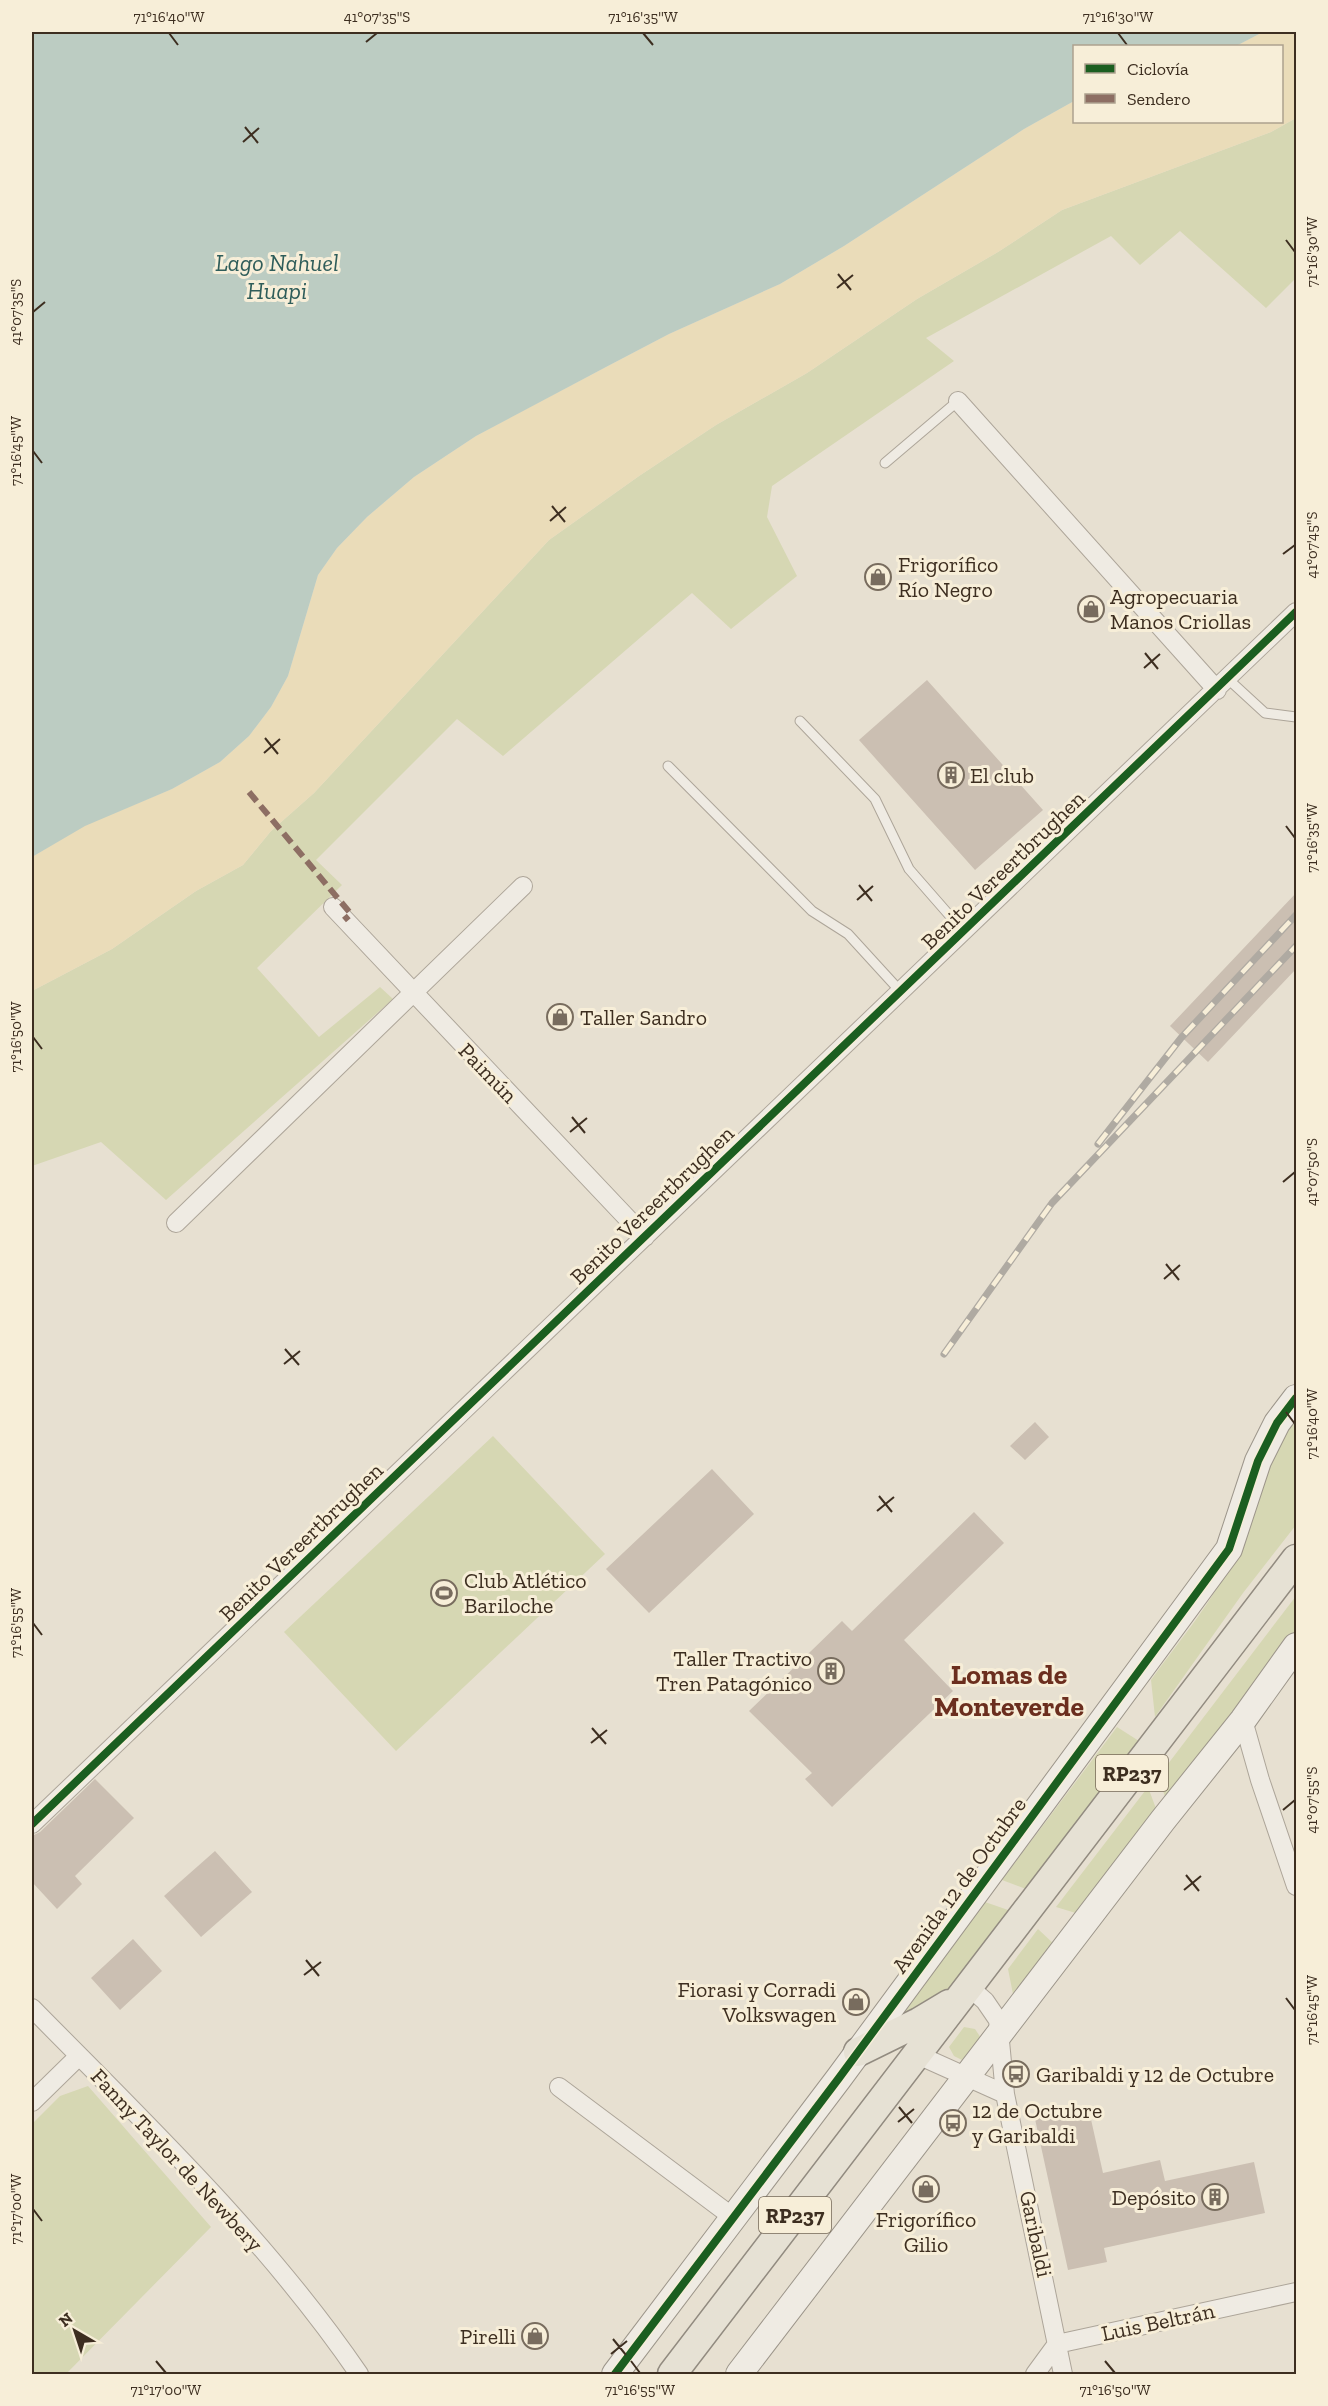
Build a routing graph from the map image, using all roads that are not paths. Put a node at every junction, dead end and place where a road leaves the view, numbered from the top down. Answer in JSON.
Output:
{"nodes":[{"id":1,"x":958,"y":401,"type":"joint"},
{"id":2,"x":885,"y":464,"type":"dead end"},
{"id":3,"x":1296,"y":612,"type":"edge"},
{"id":4,"x":1223,"y":685,"type":"junction"},
{"id":5,"x":1296,"y":717,"type":"edge"},
{"id":6,"x":800,"y":721,"type":"dead end"},
{"id":7,"x":668,"y":766,"type":"dead end"},
{"id":8,"x":523,"y":886,"type":"dead end"},
{"id":9,"x":333,"y":907,"type":"dead end"},
{"id":10,"x":964,"y":932,"type":"junction"},
{"id":11,"x":901,"y":992,"type":"junction"},
{"id":12,"x":412,"y":994,"type":"junction"},
{"id":13,"x":176,"y":1223,"type":"dead end"},
{"id":14,"x":645,"y":1237,"type":"junction"},
{"id":15,"x":1296,"y":1398,"type":"edge"},
{"id":16,"x":1296,"y":1559,"type":"edge"},
{"id":17,"x":1296,"y":1646,"type":"edge"},
{"id":18,"x":1243,"y":1720,"type":"junction"},
{"id":19,"x":32,"y":1824,"type":"edge"},
{"id":20,"x":1296,"y":1886,"type":"edge"},
{"id":21,"x":966,"y":1991,"type":"junction"},
{"id":22,"x":32,"y":2008,"type":"edge"},
{"id":23,"x":1001,"y":2033,"type":"junction"},
{"id":24,"x":858,"y":2052,"type":"junction"},
{"id":25,"x":918,"y":2055,"type":"junction"},
{"id":26,"x":79,"y":2056,"type":"junction"},
{"id":27,"x":968,"y":2074,"type":"junction"},
{"id":28,"x":559,"y":2087,"type":"dead end"},
{"id":29,"x":1005,"y":2094,"type":"junction"},
{"id":30,"x":32,"y":2102,"type":"edge"},
{"id":31,"x":734,"y":2218,"type":"junction"},
{"id":32,"x":1296,"y":2292,"type":"edge"},
{"id":33,"x":1057,"y":2344,"type":"junction"},
{"id":34,"x":359,"y":2374,"type":"edge"},
{"id":35,"x":615,"y":2374,"type":"edge"},
{"id":36,"x":672,"y":2374,"type":"edge"},
{"id":37,"x":739,"y":2374,"type":"edge"},
{"id":38,"x":1035,"y":2374,"type":"edge"},
{"id":39,"x":1064,"y":2374,"type":"edge"}],
"edges":[{"from":1,"to":2,"type":"lane"},
{"from":1,"to":4,"type":"street"},
{"from":3,"to":4,"type":"street","name":"Benito Vereertbrughen"},
{"from":4,"to":5,"type":"lane"},
{"from":4,"to":10,"type":"street","name":"Benito Vereertbrughen"},
{"from":6,"to":10,"type":"lane"},
{"from":7,"to":11,"type":"lane"},
{"from":8,"to":12,"type":"street"},
{"from":9,"to":12,"type":"street","name":"Paimún"},
{"from":10,"to":11,"type":"street","name":"Benito Vereertbrughen"},
{"from":11,"to":14,"type":"street","name":"Benito Vereertbrughen"},
{"from":12,"to":13,"type":"street"},
{"from":12,"to":14,"type":"street","name":"Paimún"},
{"from":14,"to":19,"type":"street","name":"Benito Vereertbrughen"},
{"from":15,"to":24,"type":"street","name":"Avenida 12 de Octubre"},
{"from":16,"to":21,"type":"main road","number":"RP237"},
{"from":17,"to":18,"type":"street"},
{"from":18,"to":20,"type":"street"},
{"from":18,"to":23,"type":"street"},
{"from":21,"to":23,"type":"street","name":"Garibaldi"},
{"from":21,"to":24,"type":"main road"},
{"from":21,"to":25,"type":"main road","number":"RP237"},
{"from":22,"to":26,"type":"street","name":"Fanny Taylor de Newbery"},
{"from":23,"to":27,"type":"street"},
{"from":23,"to":29,"type":"street","name":"Garibaldi"},
{"from":24,"to":31,"type":"street","name":"Avenida 12 de Octubre"},
{"from":25,"to":27,"type":"street"},
{"from":25,"to":36,"type":"main road","number":"RP237"},
{"from":26,"to":30,"type":"street"},
{"from":26,"to":34,"type":"street","name":"Fanny Taylor de Newbery"},
{"from":27,"to":29,"type":"street"},
{"from":27,"to":37,"type":"street"},
{"from":28,"to":31,"type":"street"},
{"from":29,"to":33,"type":"street","name":"Garibaldi"},
{"from":31,"to":35,"type":"street","name":"Avenida 12 de Octubre"},
{"from":32,"to":33,"type":"street","name":"Luis Beltrán"},
{"from":33,"to":38,"type":"street"},
{"from":33,"to":39,"type":"street","name":"Garibaldi"}]}
